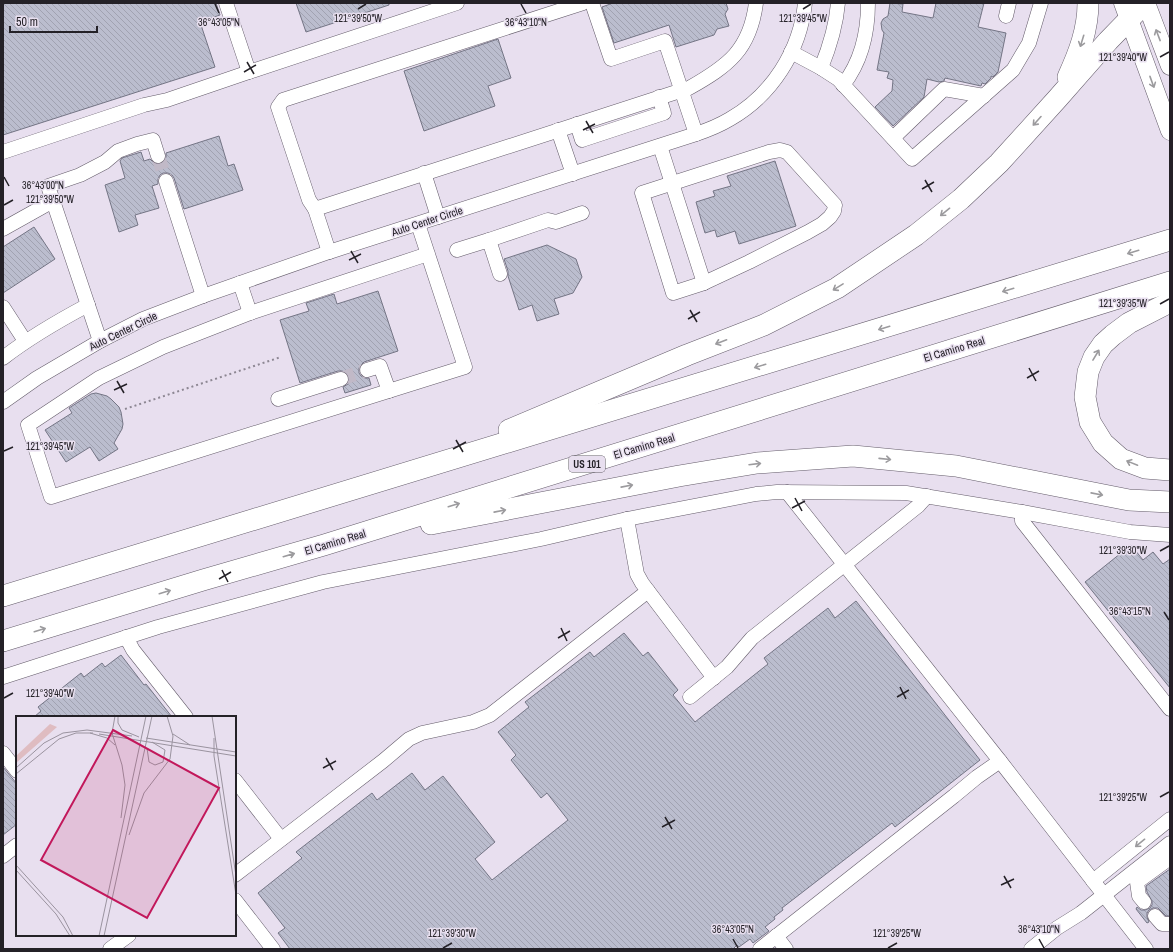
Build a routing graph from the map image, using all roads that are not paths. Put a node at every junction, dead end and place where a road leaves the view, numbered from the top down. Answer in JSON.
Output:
{"nodes":[{"id":1,"x":226,"y":3,"type":"edge"},
{"id":2,"x":457,"y":3,"type":"edge"},
{"id":3,"x":583,"y":3,"type":"edge"},
{"id":4,"x":592,"y":3,"type":"edge"},
{"id":5,"x":756,"y":3,"type":"edge"},
{"id":6,"x":805,"y":3,"type":"edge"},
{"id":7,"x":838,"y":3,"type":"edge"},
{"id":8,"x":868,"y":3,"type":"edge"},
{"id":9,"x":1041,"y":3,"type":"edge"},
{"id":10,"x":1088,"y":3,"type":"edge"},
{"id":11,"x":1145,"y":3,"type":"edge"},
{"id":12,"x":1126,"y":11,"type":"edge"},
{"id":13,"x":791,"y":52,"type":"junction"},
{"id":14,"x":1170,"y":66,"type":"edge"},
{"id":15,"x":820,"y":68,"type":"junction"},
{"id":16,"x":249,"y":72,"type":"junction"},
{"id":17,"x":843,"y":85,"type":"junction"},
{"id":18,"x":682,"y":90,"type":"junction"},
{"id":19,"x":984,"y":96,"type":"junction"},
{"id":20,"x":1058,"y":98,"type":"junction"},
{"id":21,"x":558,"y":130,"type":"junction"},
{"id":22,"x":1170,"y":132,"type":"edge"},
{"id":23,"x":696,"y":134,"type":"junction"},
{"id":24,"x":893,"y":138,"type":"junction"},
{"id":25,"x":660,"y":146,"type":"junction"},
{"id":26,"x":3,"y":152,"type":"edge"},
{"id":27,"x":158,"y":156,"type":"tunnel mouth"},
{"id":28,"x":424,"y":173,"type":"junction"},
{"id":29,"x":573,"y":174,"type":"junction"},
{"id":30,"x":166,"y":181,"type":"tunnel mouth"},
{"id":31,"x":672,"y":184,"type":"junction"},
{"id":32,"x":53,"y":200,"type":"junction"},
{"id":33,"x":315,"y":209,"type":"junction"},
{"id":34,"x":582,"y":213,"type":"dead end"},
{"id":35,"x":438,"y":217,"type":"junction"},
{"id":36,"x":418,"y":224,"type":"junction"},
{"id":37,"x":3,"y":229,"type":"edge"},
{"id":38,"x":489,"y":240,"type":"junction"},
{"id":39,"x":1170,"y":240,"type":"edge"},
{"id":40,"x":458,"y":250,"type":"dead end"},
{"id":41,"x":329,"y":252,"type":"junction"},
{"id":42,"x":428,"y":254,"type":"junction"},
{"id":43,"x":500,"y":274,"type":"dead end"},
{"id":44,"x":1170,"y":282,"type":"edge"},
{"id":45,"x":240,"y":283,"type":"junction"},
{"id":46,"x":704,"y":283,"type":"junction"},
{"id":47,"x":203,"y":296,"type":"junction"},
{"id":48,"x":1170,"y":302,"type":"edge"},
{"id":49,"x":88,"y":305,"type":"junction"},
{"id":50,"x":3,"y":307,"type":"edge"},
{"id":51,"x":250,"y":313,"type":"junction"},
{"id":52,"x":25,"y":341,"type":"junction"},
{"id":53,"x":100,"y":341,"type":"junction"},
{"id":54,"x":3,"y":358,"type":"edge"},
{"id":55,"x":367,"y":370,"type":"tunnel mouth"},
{"id":56,"x":341,"y":379,"type":"tunnel mouth"},
{"id":57,"x":389,"y":391,"type":"junction"},
{"id":58,"x":278,"y":399,"type":"dead end"},
{"id":59,"x":3,"y":402,"type":"edge"},
{"id":60,"x":1170,"y":470,"type":"edge"},
{"id":61,"x":404,"y":474,"type":"junction"},
{"id":62,"x":788,"y":492,"type":"junction"},
{"id":63,"x":927,"y":496,"type":"junction"},
{"id":64,"x":1170,"y":502,"type":"edge"},
{"id":65,"x":1022,"y":512,"type":"junction"},
{"id":66,"x":627,"y":519,"type":"junction"},
{"id":67,"x":1170,"y":535,"type":"edge"},
{"id":68,"x":324,"y":545,"type":"junction"},
{"id":69,"x":845,"y":565,"type":"junction"},
{"id":70,"x":648,"y":591,"type":"junction"},
{"id":71,"x":3,"y":596,"type":"edge"},
{"id":72,"x":126,"y":637,"type":"junction"},
{"id":73,"x":3,"y":641,"type":"edge"},
{"id":74,"x":3,"y":677,"type":"edge"},
{"id":75,"x":714,"y":678,"type":"junction"},
{"id":76,"x":690,"y":697,"type":"dead end"},
{"id":77,"x":1170,"y":709,"type":"edge"},
{"id":78,"x":185,"y":716,"type":"edge"},
{"id":79,"x":3,"y":753,"type":"edge"},
{"id":80,"x":1000,"y":761,"type":"junction"},
{"id":81,"x":16,"y":770,"type":"edge"},
{"id":82,"x":236,"y":781,"type":"edge"},
{"id":83,"x":1170,"y":818,"type":"edge"},
{"id":84,"x":281,"y":839,"type":"junction"},
{"id":85,"x":1170,"y":843,"type":"edge"},
{"id":86,"x":16,"y":847,"type":"edge"},
{"id":87,"x":3,"y":856,"type":"edge"},
{"id":88,"x":1170,"y":858,"type":"edge"},
{"id":89,"x":236,"y":874,"type":"edge"},
{"id":90,"x":1093,"y":881,"type":"junction"},
{"id":91,"x":1104,"y":895,"type":"junction"},
{"id":92,"x":236,"y":901,"type":"edge"},
{"id":93,"x":1144,"y":902,"type":"dead end"},
{"id":94,"x":1155,"y":916,"type":"dead end"},
{"id":95,"x":1170,"y":924,"type":"edge"},
{"id":96,"x":128,"y":936,"type":"edge"},
{"id":97,"x":776,"y":936,"type":"junction"},
{"id":98,"x":110,"y":949,"type":"edge"},
{"id":99,"x":273,"y":949,"type":"edge"},
{"id":100,"x":760,"y":949,"type":"edge"},
{"id":101,"x":786,"y":949,"type":"edge"},
{"id":102,"x":1030,"y":949,"type":"edge"},
{"id":103,"x":1146,"y":949,"type":"edge"}],
"edges":[{"from":1,"to":16,"type":"street"},
{"from":2,"to":16,"type":"street"},
{"from":3,"to":33,"type":"street"},
{"from":4,"to":18,"type":"street"},
{"from":5,"to":18,"type":"street"},
{"from":6,"to":13,"type":"street","name":"Auto Center Circle"},
{"from":7,"to":15,"type":"street"},
{"from":8,"to":17,"type":"street"},
{"from":9,"to":19,"type":"street"},
{"from":10,"to":20,"type":"highway","one_way":true},
{"from":11,"to":12,"type":"highway"},
{"from":14,"to":11,"type":"main road","one_way":true},
{"from":12,"to":20,"type":"highway"},
{"from":12,"to":22,"type":"main road","one_way":true},
{"from":13,"to":15,"type":"street"},
{"from":13,"to":23,"type":"street","name":"Auto Center Circle"},
{"from":15,"to":17,"type":"street"},
{"from":16,"to":26,"type":"street"},
{"from":17,"to":24,"type":"street"},
{"from":18,"to":21,"type":"street"},
{"from":18,"to":23,"type":"street"},
{"from":19,"to":24,"type":"street"},
{"from":19,"to":24,"type":"street"},
{"from":20,"to":61,"type":"highway","one_way":true},
{"from":21,"to":28,"type":"street"},
{"from":21,"to":29,"type":"street"},
{"from":23,"to":25,"type":"street","name":"Auto Center Circle"},
{"from":25,"to":29,"type":"street","name":"Auto Center Circle"},
{"from":25,"to":31,"type":"street"},
{"from":27,"to":32,"type":"street"},
{"from":28,"to":33,"type":"street"},
{"from":28,"to":35,"type":"street"},
{"from":29,"to":35,"type":"street","name":"Auto Center Circle"},
{"from":30,"to":47,"type":"street"},
{"from":31,"to":46,"type":"street"},
{"from":31,"to":46,"type":"street"},
{"from":31,"to":46,"type":"street"},
{"from":32,"to":37,"type":"street"},
{"from":32,"to":49,"type":"street"},
{"from":33,"to":41,"type":"street"},
{"from":34,"to":38,"type":"street"},
{"from":35,"to":36,"type":"street","name":"Auto Center Circle"},
{"from":36,"to":41,"type":"street","name":"Auto Center Circle"},
{"from":36,"to":42,"type":"street"},
{"from":38,"to":40,"type":"street"},
{"from":38,"to":43,"type":"street"},
{"from":39,"to":61,"type":"highway","one_way":true},
{"from":41,"to":45,"type":"street","name":"Auto Center Circle"},
{"from":42,"to":51,"type":"street"},
{"from":42,"to":57,"type":"street"},
{"from":68,"to":44,"type":"highway","name":"El Camino Real","number":"US 101","one_way":true},
{"from":45,"to":47,"type":"street","name":"Auto Center Circle"},
{"from":45,"to":51,"type":"street"},
{"from":47,"to":53,"type":"street","name":"Auto Center Circle"},
{"from":60,"to":48,"type":"highway","one_way":true},
{"from":49,"to":52,"type":"street"},
{"from":49,"to":53,"type":"street"},
{"from":50,"to":52,"type":"street"},
{"from":51,"to":57,"type":"street"},
{"from":52,"to":54,"type":"street"},
{"from":53,"to":59,"type":"street","name":"Auto Center Circle"},
{"from":55,"to":57,"type":"street"},
{"from":56,"to":58,"type":"street"},
{"from":61,"to":71,"type":"highway"},
{"from":62,"to":63,"type":"street"},
{"from":62,"to":66,"type":"street"},
{"from":62,"to":69,"type":"street"},
{"from":63,"to":65,"type":"street"},
{"from":63,"to":69,"type":"street"},
{"from":68,"to":64,"type":"highway","one_way":true},
{"from":65,"to":67,"type":"street"},
{"from":65,"to":77,"type":"street"},
{"from":66,"to":70,"type":"street"},
{"from":66,"to":72,"type":"street"},
{"from":73,"to":68,"type":"highway","name":"El Camino Real","number":"US 101","one_way":true},
{"from":69,"to":75,"type":"street"},
{"from":69,"to":80,"type":"street"},
{"from":70,"to":75,"type":"street"},
{"from":70,"to":84,"type":"street"},
{"from":72,"to":74,"type":"street"},
{"from":72,"to":78,"type":"street"},
{"from":75,"to":76,"type":"street"},
{"from":79,"to":81,"type":"street"},
{"from":80,"to":90,"type":"street"},
{"from":80,"to":97,"type":"street"},
{"from":82,"to":84,"type":"street"},
{"from":83,"to":90,"type":"street","one_way":true},
{"from":84,"to":89,"type":"street"},
{"from":85,"to":91,"type":"street"},
{"from":86,"to":87,"type":"street"},
{"from":88,"to":93,"type":"street"},
{"from":90,"to":91,"type":"street"},
{"from":91,"to":102,"type":"street"},
{"from":91,"to":103,"type":"street"},
{"from":92,"to":99,"type":"street"},
{"from":94,"to":95,"type":"street"},
{"from":96,"to":98,"type":"street"},
{"from":97,"to":100,"type":"street"},
{"from":97,"to":101,"type":"street"}]}
